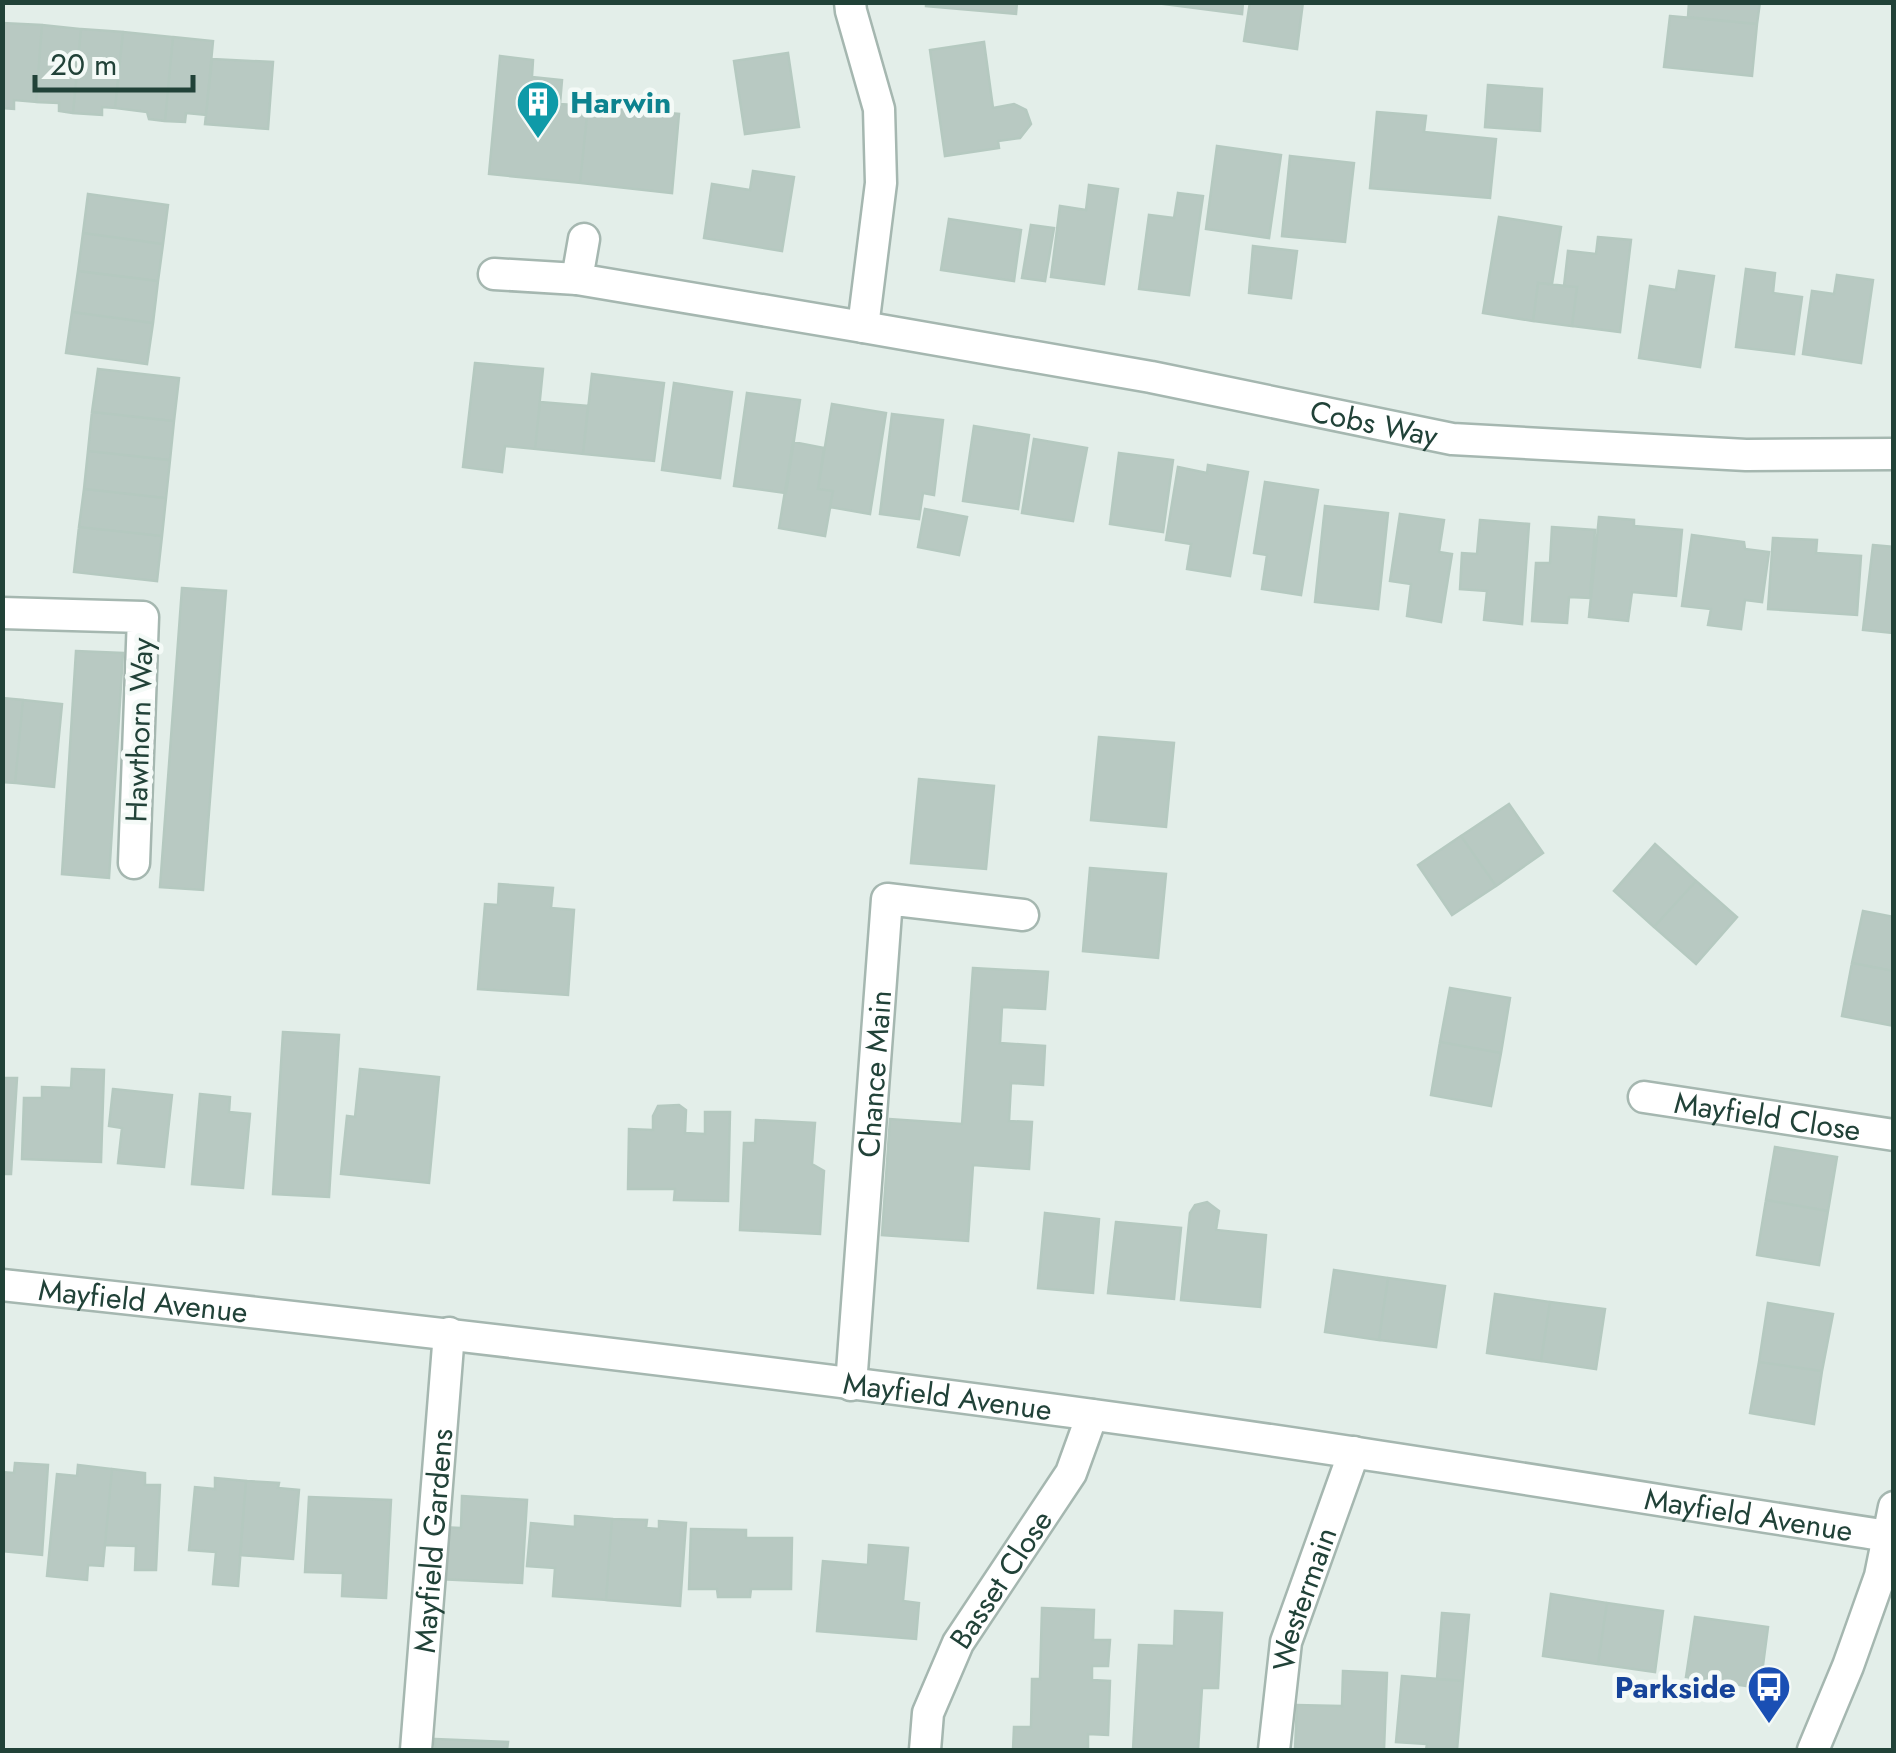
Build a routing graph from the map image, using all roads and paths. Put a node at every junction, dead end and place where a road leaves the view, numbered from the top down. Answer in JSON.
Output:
{"nodes":[{"id":1,"x":850,"y":2,"type":"edge"},
{"id":2,"x":584,"y":239,"type":"dead end"},
{"id":3,"x":494,"y":274,"type":"dead end"},
{"id":4,"x":577,"y":279,"type":"junction"},
{"id":5,"x":863,"y":327,"type":"junction"},
{"id":6,"x":1894,"y":454,"type":"edge"},
{"id":7,"x":2,"y":613,"type":"edge"},
{"id":8,"x":134,"y":863,"type":"dead end"},
{"id":9,"x":1023,"y":915,"type":"dead end"},
{"id":10,"x":1644,"y":1097,"type":"dead end"},
{"id":11,"x":1894,"y":1135,"type":"edge"},
{"id":12,"x":2,"y":1284,"type":"edge"},
{"id":13,"x":448,"y":1333,"type":"junction"},
{"id":14,"x":850,"y":1384,"type":"junction"},
{"id":15,"x":1092,"y":1415,"type":"junction"},
{"id":16,"x":1354,"y":1452,"type":"junction"},
{"id":17,"x":1891,"y":1521,"type":"edge"},
{"id":18,"x":416,"y":1750,"type":"edge"},
{"id":19,"x":924,"y":1750,"type":"edge"},
{"id":20,"x":1274,"y":1750,"type":"edge"},
{"id":21,"x":1813,"y":1750,"type":"edge"}],
"edges":[{"from":1,"to":5,"type":"street"},
{"from":2,"to":4,"type":"street"},
{"from":3,"to":4,"type":"street","name":"Cobs Way"},
{"from":4,"to":5,"type":"street","name":"Cobs Way"},
{"from":5,"to":6,"type":"street","name":"Cobs Way"},
{"from":7,"to":8,"type":"street","name":"Hawthorn Way"},
{"from":9,"to":14,"type":"street","name":"Chance Main"},
{"from":10,"to":11,"type":"street","name":"Mayfield Close"},
{"from":12,"to":13,"type":"street","name":"Mayfield Avenue"},
{"from":13,"to":14,"type":"street","name":"Mayfield Avenue"},
{"from":13,"to":18,"type":"street","name":"Mayfield Gardens"},
{"from":14,"to":15,"type":"street","name":"Mayfield Avenue"},
{"from":15,"to":16,"type":"street","name":"Mayfield Avenue"},
{"from":15,"to":19,"type":"street","name":"Basset Close"},
{"from":16,"to":17,"type":"street","name":"Mayfield Avenue"},
{"from":16,"to":20,"type":"street","name":"Westermain"},
{"from":17,"to":21,"type":"street"}]}
